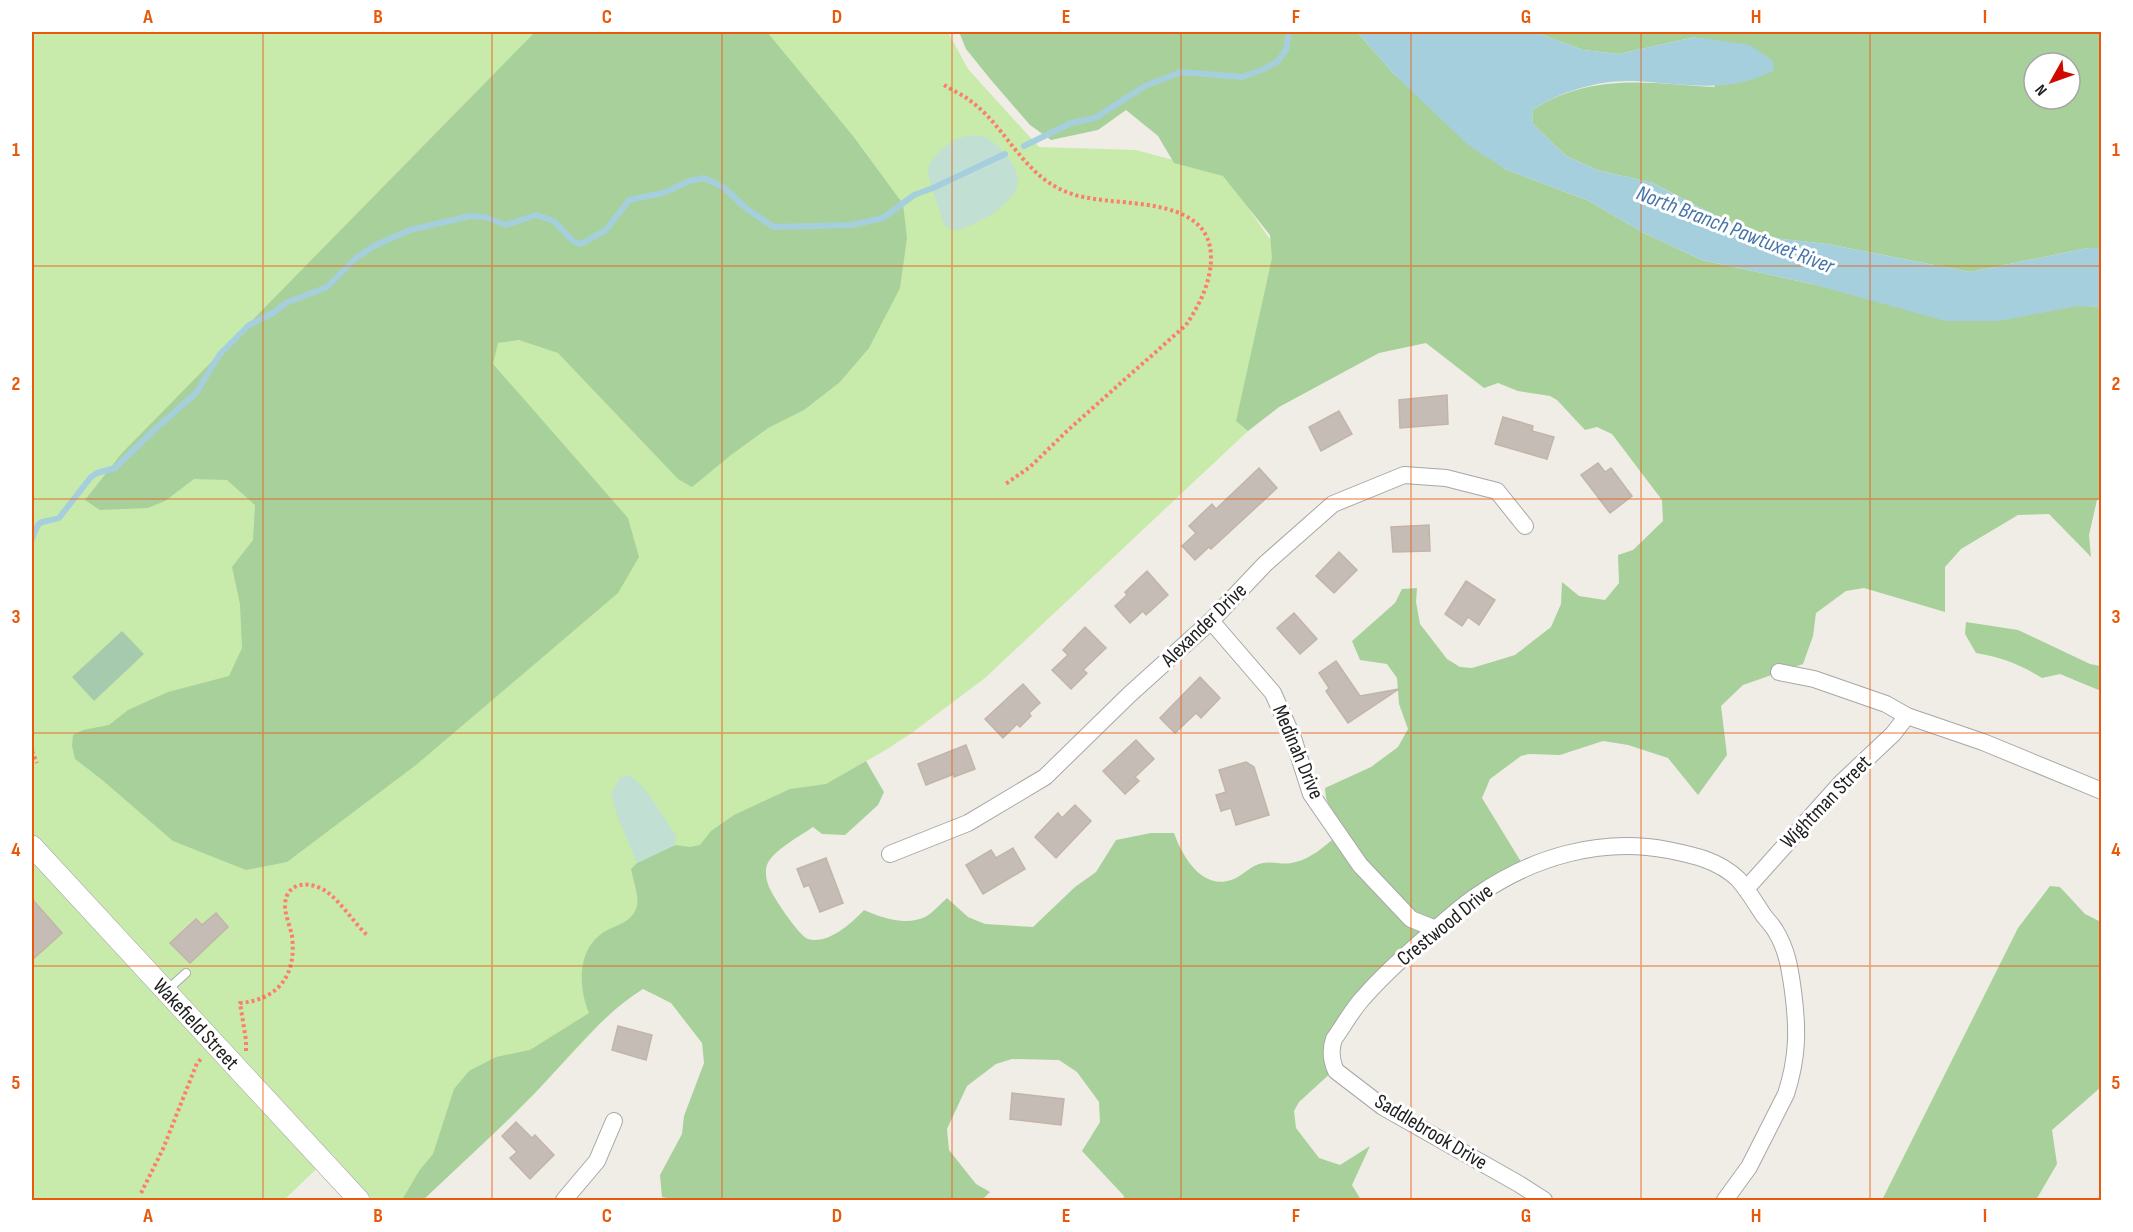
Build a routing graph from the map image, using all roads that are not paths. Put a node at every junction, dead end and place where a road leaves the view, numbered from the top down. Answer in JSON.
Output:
{"nodes":[{"id":1,"x":1525,"y":526,"type":"dead end"},
{"id":2,"x":1211,"y":621,"type":"junction"},
{"id":3,"x":1779,"y":672,"type":"dead end"},
{"id":4,"x":1907,"y":716,"type":"junction"},
{"id":5,"x":2102,"y":791,"type":"edge"},
{"id":6,"x":32,"y":846,"type":"edge"},
{"id":7,"x":890,"y":854,"type":"dead end"},
{"id":8,"x":1746,"y":889,"type":"junction"},
{"id":9,"x":1436,"y":929,"type":"junction"},
{"id":10,"x":186,"y":973,"type":"dead end"},
{"id":11,"x":166,"y":991,"type":"junction"},
{"id":12,"x":1331,"y":1053,"type":"joint"},
{"id":13,"x":614,"y":1121,"type":"dead end"},
{"id":14,"x":359,"y":1200,"type":"edge"},
{"id":15,"x":564,"y":1200,"type":"edge"},
{"id":16,"x":1544,"y":1200,"type":"edge"},
{"id":17,"x":1725,"y":1200,"type":"edge"}],
"edges":[{"from":1,"to":2,"type":"street","name":"Alexander Drive"},
{"from":2,"to":7,"type":"street","name":"Alexander Drive"},
{"from":2,"to":9,"type":"street","name":"Medinah Drive"},
{"from":3,"to":4,"type":"street"},
{"from":4,"to":5,"type":"street"},
{"from":4,"to":8,"type":"street","name":"Wightman Street"},
{"from":6,"to":11,"type":"street","name":"Wakefield Street"},
{"from":8,"to":9,"type":"street","name":"Crestwood Drive"},
{"from":8,"to":17,"type":"street","name":"Crestwood Drive"},
{"from":9,"to":12,"type":"street","name":"Crestwood Drive"},
{"from":10,"to":11,"type":"lane"},
{"from":11,"to":14,"type":"street","name":"Wakefield Street"},
{"from":12,"to":16,"type":"street","name":"Saddlebrook Drive"},
{"from":13,"to":15,"type":"street"}]}
